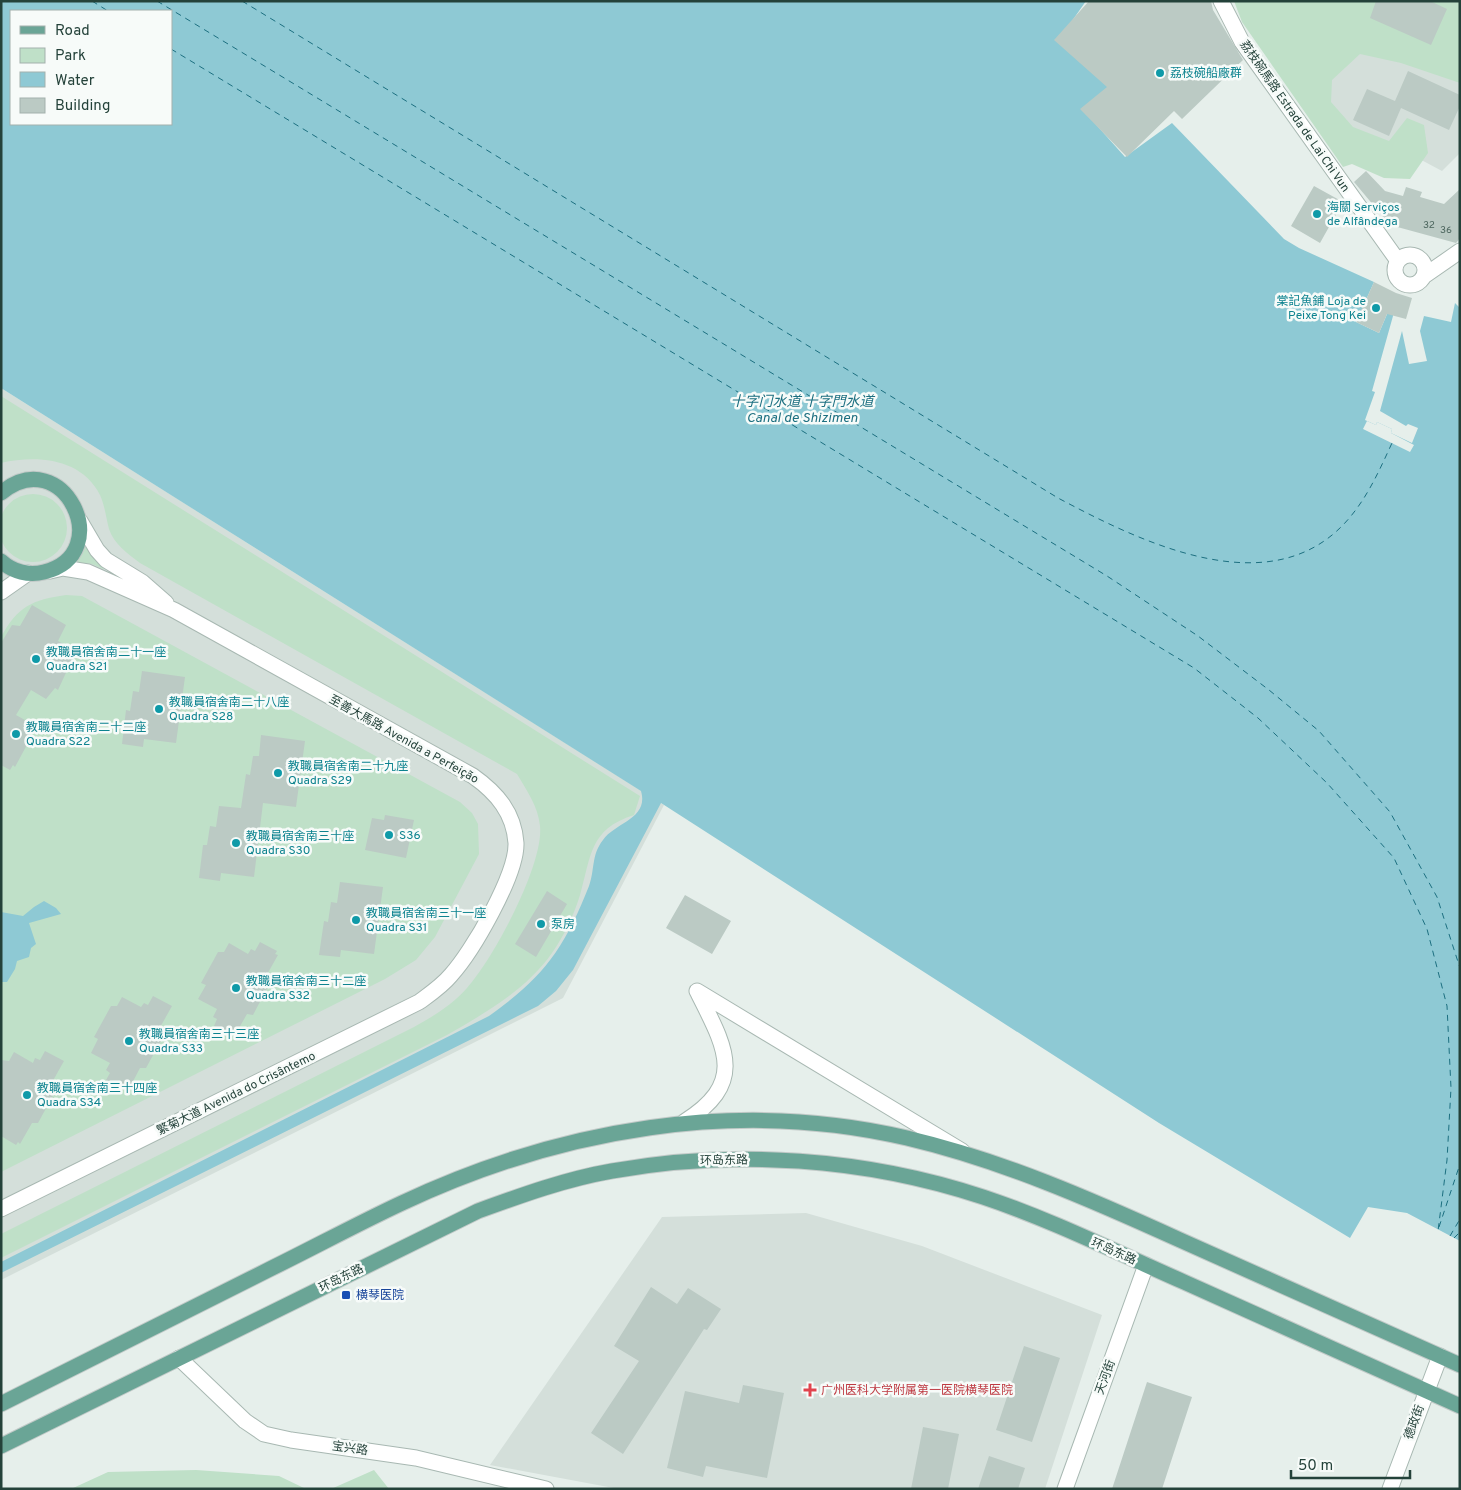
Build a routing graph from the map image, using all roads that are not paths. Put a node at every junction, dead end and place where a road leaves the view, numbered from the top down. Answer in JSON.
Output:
{"nodes":[{"id":1,"x":1220,"y":1,"type":"edge"},
{"id":2,"x":1460,"y":251,"type":"edge"},
{"id":3,"x":1398,"y":261,"type":"junction"},
{"id":4,"x":1424,"y":276,"type":"junction"},
{"id":5,"x":4,"y":488,"type":"edge"},
{"id":6,"x":80,"y":522,"type":"junction"},
{"id":7,"x":1,"y":561,"type":"edge"},
{"id":8,"x":50,"y":570,"type":"junction"},
{"id":9,"x":28,"y":573,"type":"junction"},
{"id":10,"x":1,"y":592,"type":"edge"},
{"id":11,"x":174,"y":610,"type":"junction"},
{"id":12,"x":462,"y":962,"type":"joint"},
{"id":13,"x":684,"y":1122,"type":"junction"},
{"id":14,"x":972,"y":1156,"type":"junction"},
{"id":15,"x":1,"y":1209,"type":"edge"},
{"id":16,"x":1146,"y":1265,"type":"junction"},
{"id":17,"x":1440,"y":1356,"type":"junction"},
{"id":18,"x":179,"y":1358,"type":"junction"},
{"id":19,"x":1460,"y":1365,"type":"edge"},
{"id":20,"x":1426,"y":1391,"type":"junction"},
{"id":21,"x":1,"y":1404,"type":"edge"},
{"id":22,"x":1460,"y":1406,"type":"edge"},
{"id":23,"x":1,"y":1446,"type":"edge"},
{"id":24,"x":546,"y":1489,"type":"edge"},
{"id":25,"x":1065,"y":1489,"type":"edge"},
{"id":26,"x":1390,"y":1489,"type":"edge"}],
"edges":[{"from":1,"to":3,"type":"street","name":"荔枝碗馬路 Estrada de Lai Chi Vun"},
{"from":2,"to":4,"type":"street"},
{"from":3,"to":4,"type":"street"},
{"from":3,"to":4,"type":"street"},
{"from":5,"to":6,"type":"main road"},
{"from":6,"to":8,"type":"main road"},
{"from":6,"to":11,"type":"street","name":"至善大馬路 Avenida a Perfeição"},
{"from":7,"to":9,"type":"main road"},
{"from":8,"to":9,"type":"main road"},
{"from":8,"to":11,"type":"street","name":"至善大馬路 Avenida a Perfeição"},
{"from":9,"to":10,"type":"street"},
{"from":11,"to":12,"type":"street","name":"至善大馬路 Avenida a Perfeição"},
{"from":12,"to":15,"type":"street","name":"繁菊大道 Avenida do Crisântemo"},
{"from":13,"to":14,"type":"main road"},
{"from":13,"to":14,"type":"street"},
{"from":13,"to":21,"type":"main road"},
{"from":14,"to":17,"type":"main road"},
{"from":16,"to":18,"type":"main road","name":"环岛东路"},
{"from":16,"to":20,"type":"main road","name":"环岛东路"},
{"from":16,"to":25,"type":"street","name":"天河街"},
{"from":17,"to":19,"type":"main road"},
{"from":17,"to":20,"type":"street","name":"德政街"},
{"from":18,"to":23,"type":"main road","name":"环岛东路"},
{"from":18,"to":24,"type":"street","name":"宝兴路"},
{"from":20,"to":22,"type":"main road","name":"环岛东路"},
{"from":20,"to":26,"type":"street","name":"德政街"}]}
